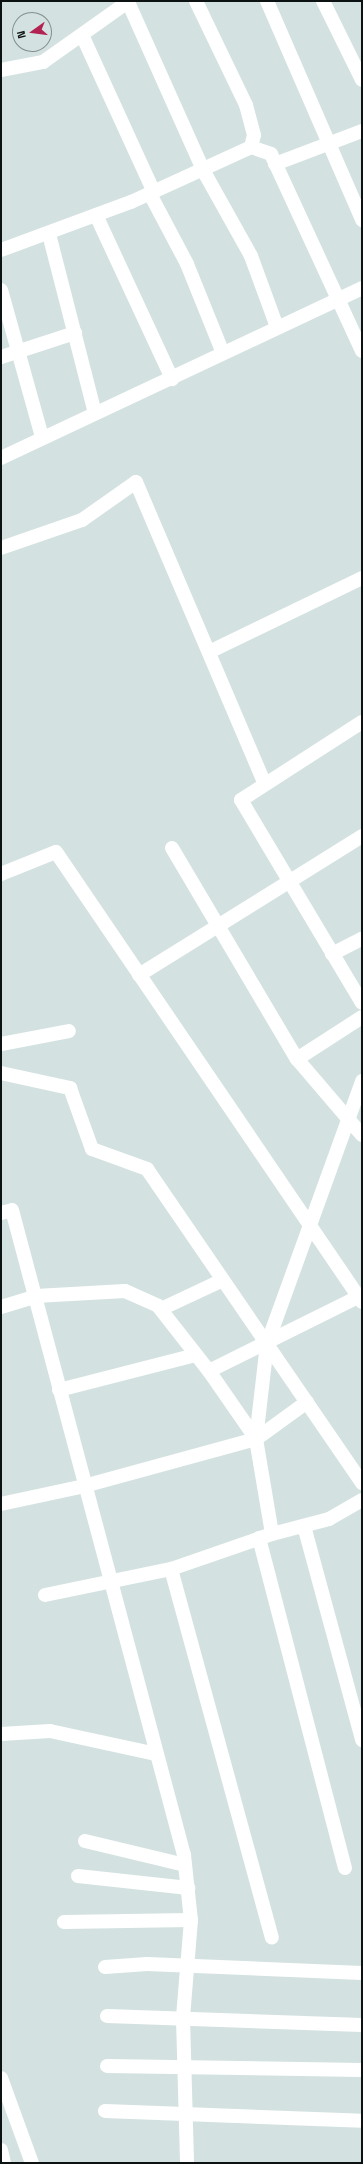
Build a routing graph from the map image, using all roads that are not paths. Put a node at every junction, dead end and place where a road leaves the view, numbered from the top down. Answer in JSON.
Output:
{"nodes":[{"id":1,"x":196,"y":1,"type":"edge"},
{"id":2,"x":267,"y":1,"type":"edge"},
{"id":3,"x":323,"y":1,"type":"edge"},
{"id":4,"x":129,"y":2,"type":"edge"},
{"id":5,"x":82,"y":35,"type":"junction"},
{"id":6,"x":1,"y":70,"type":"edge"},
{"id":7,"x":362,"y":80,"type":"edge"},
{"id":8,"x":362,"y":131,"type":"edge"},
{"id":9,"x":328,"y":144,"type":"junction"},
{"id":10,"x":251,"y":147,"type":"junction"},
{"id":11,"x":275,"y":164,"type":"junction"},
{"id":12,"x":203,"y":170,"type":"junction"},
{"id":13,"x":152,"y":193,"type":"junction"},
{"id":14,"x":96,"y":215,"type":"junction"},
{"id":15,"x":362,"y":220,"type":"edge"},
{"id":16,"x":49,"y":234,"type":"junction"},
{"id":17,"x":1,"y":250,"type":"edge"},
{"id":18,"x":362,"y":288,"type":"edge"},
{"id":19,"x":1,"y":290,"type":"edge"},
{"id":20,"x":337,"y":301,"type":"junction"},
{"id":21,"x":277,"y":327,"type":"junction"},
{"id":22,"x":75,"y":333,"type":"junction"},
{"id":23,"x":362,"y":351,"type":"edge"},
{"id":24,"x":18,"y":352,"type":"junction"},
{"id":25,"x":223,"y":353,"type":"junction"},
{"id":26,"x":1,"y":357,"type":"edge"},
{"id":27,"x":172,"y":379,"type":"junction"},
{"id":28,"x":95,"y":413,"type":"junction"},
{"id":29,"x":42,"y":437,"type":"junction"},
{"id":30,"x":1,"y":458,"type":"edge"},
{"id":31,"x":1,"y":548,"type":"edge"},
{"id":32,"x":362,"y":578,"type":"edge"},
{"id":33,"x":209,"y":652,"type":"junction"},
{"id":34,"x":362,"y":722,"type":"edge"},
{"id":35,"x":265,"y":784,"type":"junction"},
{"id":36,"x":362,"y":836,"type":"edge"},
{"id":37,"x":172,"y":848,"type":"dead end"},
{"id":38,"x":1,"y":874,"type":"edge"},
{"id":39,"x":288,"y":882,"type":"junction"},
{"id":40,"x":218,"y":926,"type":"junction"},
{"id":41,"x":362,"y":939,"type":"edge"},
{"id":42,"x":332,"y":954,"type":"junction"},
{"id":43,"x":139,"y":975,"type":"junction"},
{"id":44,"x":362,"y":1003,"type":"edge"},
{"id":45,"x":362,"y":1017,"type":"edge"},
{"id":46,"x":69,"y":1031,"type":"dead end"},
{"id":47,"x":1,"y":1044,"type":"edge"},
{"id":48,"x":297,"y":1058,"type":"junction"},
{"id":49,"x":1,"y":1073,"type":"edge"},
{"id":50,"x":362,"y":1081,"type":"edge"},
{"id":51,"x":347,"y":1117,"type":"junction"},
{"id":52,"x":362,"y":1135,"type":"edge"},
{"id":53,"x":1,"y":1213,"type":"edge"},
{"id":54,"x":311,"y":1227,"type":"junction"},
{"id":55,"x":223,"y":1280,"type":"junction"},
{"id":56,"x":36,"y":1296,"type":"junction"},
{"id":57,"x":361,"y":1298,"type":"edge"},
{"id":58,"x":1,"y":1307,"type":"edge"},
{"id":59,"x":161,"y":1309,"type":"junction"},
{"id":60,"x":267,"y":1344,"type":"junction"},
{"id":61,"x":195,"y":1355,"type":"junction"},
{"id":62,"x":209,"y":1371,"type":"junction"},
{"id":63,"x":59,"y":1390,"type":"junction"},
{"id":64,"x":307,"y":1402,"type":"junction"},
{"id":65,"x":256,"y":1439,"type":"junction"},
{"id":66,"x":362,"y":1483,"type":"edge"},
{"id":67,"x":84,"y":1486,"type":"junction"},
{"id":68,"x":362,"y":1500,"type":"edge"},
{"id":69,"x":1,"y":1504,"type":"edge"},
{"id":70,"x":304,"y":1526,"type":"junction"},
{"id":71,"x":266,"y":1536,"type":"junction"},
{"id":72,"x":171,"y":1570,"type":"junction"},
{"id":73,"x":110,"y":1582,"type":"junction"},
{"id":74,"x":45,"y":1595,"type":"dead end"},
{"id":75,"x":1,"y":1734,"type":"edge"},
{"id":76,"x":362,"y":1740,"type":"edge"},
{"id":77,"x":156,"y":1754,"type":"junction"},
{"id":78,"x":85,"y":1841,"type":"dead end"},
{"id":79,"x":185,"y":1865,"type":"junction"},
{"id":80,"x":345,"y":1868,"type":"dead end"},
{"id":81,"x":78,"y":1876,"type":"dead end"},
{"id":82,"x":188,"y":1888,"type":"junction"},
{"id":83,"x":191,"y":1920,"type":"junction"},
{"id":84,"x":64,"y":1922,"type":"dead end"},
{"id":85,"x":272,"y":1937,"type":"dead end"},
{"id":86,"x":188,"y":1966,"type":"junction"},
{"id":87,"x":105,"y":1967,"type":"dead end"},
{"id":88,"x":362,"y":1973,"type":"edge"},
{"id":89,"x":108,"y":2016,"type":"dead end"},
{"id":90,"x":183,"y":2018,"type":"junction"},
{"id":91,"x":362,"y":2025,"type":"edge"},
{"id":92,"x":107,"y":2066,"type":"dead end"},
{"id":93,"x":185,"y":2068,"type":"junction"},
{"id":94,"x":362,"y":2070,"type":"edge"},
{"id":95,"x":1,"y":2078,"type":"edge"},
{"id":96,"x":105,"y":2111,"type":"dead end"},
{"id":97,"x":186,"y":2114,"type":"junction"},
{"id":98,"x":362,"y":2121,"type":"edge"},
{"id":99,"x":1,"y":2150,"type":"edge"},
{"id":100,"x":1,"y":2160,"type":"edge"},
{"id":101,"x":4,"y":2163,"type":"edge"},
{"id":102,"x":7,"y":2163,"type":"edge"},
{"id":103,"x":32,"y":2163,"type":"edge"},
{"id":104,"x":186,"y":2163,"type":"edge"}],
"edges":[{"from":1,"to":10,"type":"street"},
{"from":2,"to":9,"type":"street"},
{"from":3,"to":7,"type":"street"},
{"from":4,"to":5,"type":"street"},
{"from":4,"to":12,"type":"street"},
{"from":5,"to":6,"type":"street"},
{"from":5,"to":13,"type":"street"},
{"from":8,"to":9,"type":"street"},
{"from":9,"to":11,"type":"street"},
{"from":9,"to":15,"type":"street"},
{"from":10,"to":11,"type":"street"},
{"from":10,"to":12,"type":"street"},
{"from":11,"to":20,"type":"street"},
{"from":12,"to":13,"type":"street"},
{"from":12,"to":21,"type":"street"},
{"from":13,"to":14,"type":"street"},
{"from":13,"to":25,"type":"street"},
{"from":14,"to":16,"type":"street"},
{"from":14,"to":27,"type":"street"},
{"from":16,"to":17,"type":"street"},
{"from":16,"to":22,"type":"street"},
{"from":18,"to":20,"type":"street"},
{"from":19,"to":24,"type":"street"},
{"from":20,"to":21,"type":"street"},
{"from":20,"to":23,"type":"street"},
{"from":21,"to":25,"type":"street"},
{"from":22,"to":24,"type":"street"},
{"from":22,"to":28,"type":"street"},
{"from":24,"to":26,"type":"street"},
{"from":24,"to":29,"type":"street"},
{"from":25,"to":27,"type":"street"},
{"from":27,"to":28,"type":"street"},
{"from":28,"to":29,"type":"street"},
{"from":29,"to":30,"type":"street"},
{"from":31,"to":33,"type":"street"},
{"from":32,"to":33,"type":"street"},
{"from":33,"to":35,"type":"street"},
{"from":34,"to":35,"type":"street"},
{"from":35,"to":39,"type":"street"},
{"from":36,"to":39,"type":"street"},
{"from":37,"to":40,"type":"street"},
{"from":38,"to":43,"type":"street"},
{"from":39,"to":40,"type":"street"},
{"from":39,"to":42,"type":"street"},
{"from":40,"to":43,"type":"street"},
{"from":40,"to":48,"type":"street"},
{"from":41,"to":42,"type":"street"},
{"from":42,"to":44,"type":"street"},
{"from":43,"to":54,"type":"street"},
{"from":45,"to":48,"type":"street"},
{"from":46,"to":47,"type":"street"},
{"from":48,"to":51,"type":"street"},
{"from":49,"to":55,"type":"street"},
{"from":50,"to":51,"type":"street"},
{"from":51,"to":52,"type":"street"},
{"from":51,"to":54,"type":"street"},
{"from":53,"to":56,"type":"street"},
{"from":54,"to":57,"type":"street"},
{"from":54,"to":60,"type":"street"},
{"from":55,"to":59,"type":"street"},
{"from":55,"to":60,"type":"street"},
{"from":56,"to":58,"type":"street"},
{"from":56,"to":59,"type":"street"},
{"from":56,"to":63,"type":"street"},
{"from":57,"to":60,"type":"street"},
{"from":59,"to":61,"type":"street"},
{"from":60,"to":62,"type":"street"},
{"from":60,"to":64,"type":"street"},
{"from":60,"to":65,"type":"street"},
{"from":61,"to":62,"type":"street"},
{"from":61,"to":63,"type":"street"},
{"from":62,"to":65,"type":"street"},
{"from":63,"to":67,"type":"street"},
{"from":64,"to":65,"type":"street"},
{"from":64,"to":66,"type":"street"},
{"from":65,"to":67,"type":"street"},
{"from":65,"to":71,"type":"street"},
{"from":67,"to":69,"type":"street"},
{"from":67,"to":73,"type":"street"},
{"from":68,"to":70,"type":"street"},
{"from":70,"to":71,"type":"street"},
{"from":70,"to":76,"type":"street"},
{"from":71,"to":72,"type":"street"},
{"from":71,"to":80,"type":"street"},
{"from":72,"to":73,"type":"street"},
{"from":72,"to":85,"type":"street"},
{"from":73,"to":74,"type":"street"},
{"from":73,"to":77,"type":"street"},
{"from":75,"to":77,"type":"street"},
{"from":77,"to":79,"type":"street"},
{"from":78,"to":79,"type":"street"},
{"from":79,"to":82,"type":"street"},
{"from":81,"to":82,"type":"street"},
{"from":82,"to":83,"type":"street"},
{"from":83,"to":84,"type":"street"},
{"from":83,"to":86,"type":"street"},
{"from":86,"to":87,"type":"street"},
{"from":86,"to":88,"type":"street"},
{"from":86,"to":90,"type":"street"},
{"from":89,"to":90,"type":"street"},
{"from":90,"to":91,"type":"street"},
{"from":90,"to":93,"type":"street"},
{"from":92,"to":93,"type":"street"},
{"from":93,"to":94,"type":"street"},
{"from":93,"to":97,"type":"street"},
{"from":95,"to":103,"type":"street"},
{"from":96,"to":97,"type":"street"},
{"from":97,"to":98,"type":"street"},
{"from":97,"to":104,"type":"street"},
{"from":99,"to":101,"type":"street"},
{"from":100,"to":102,"type":"street"}]}
